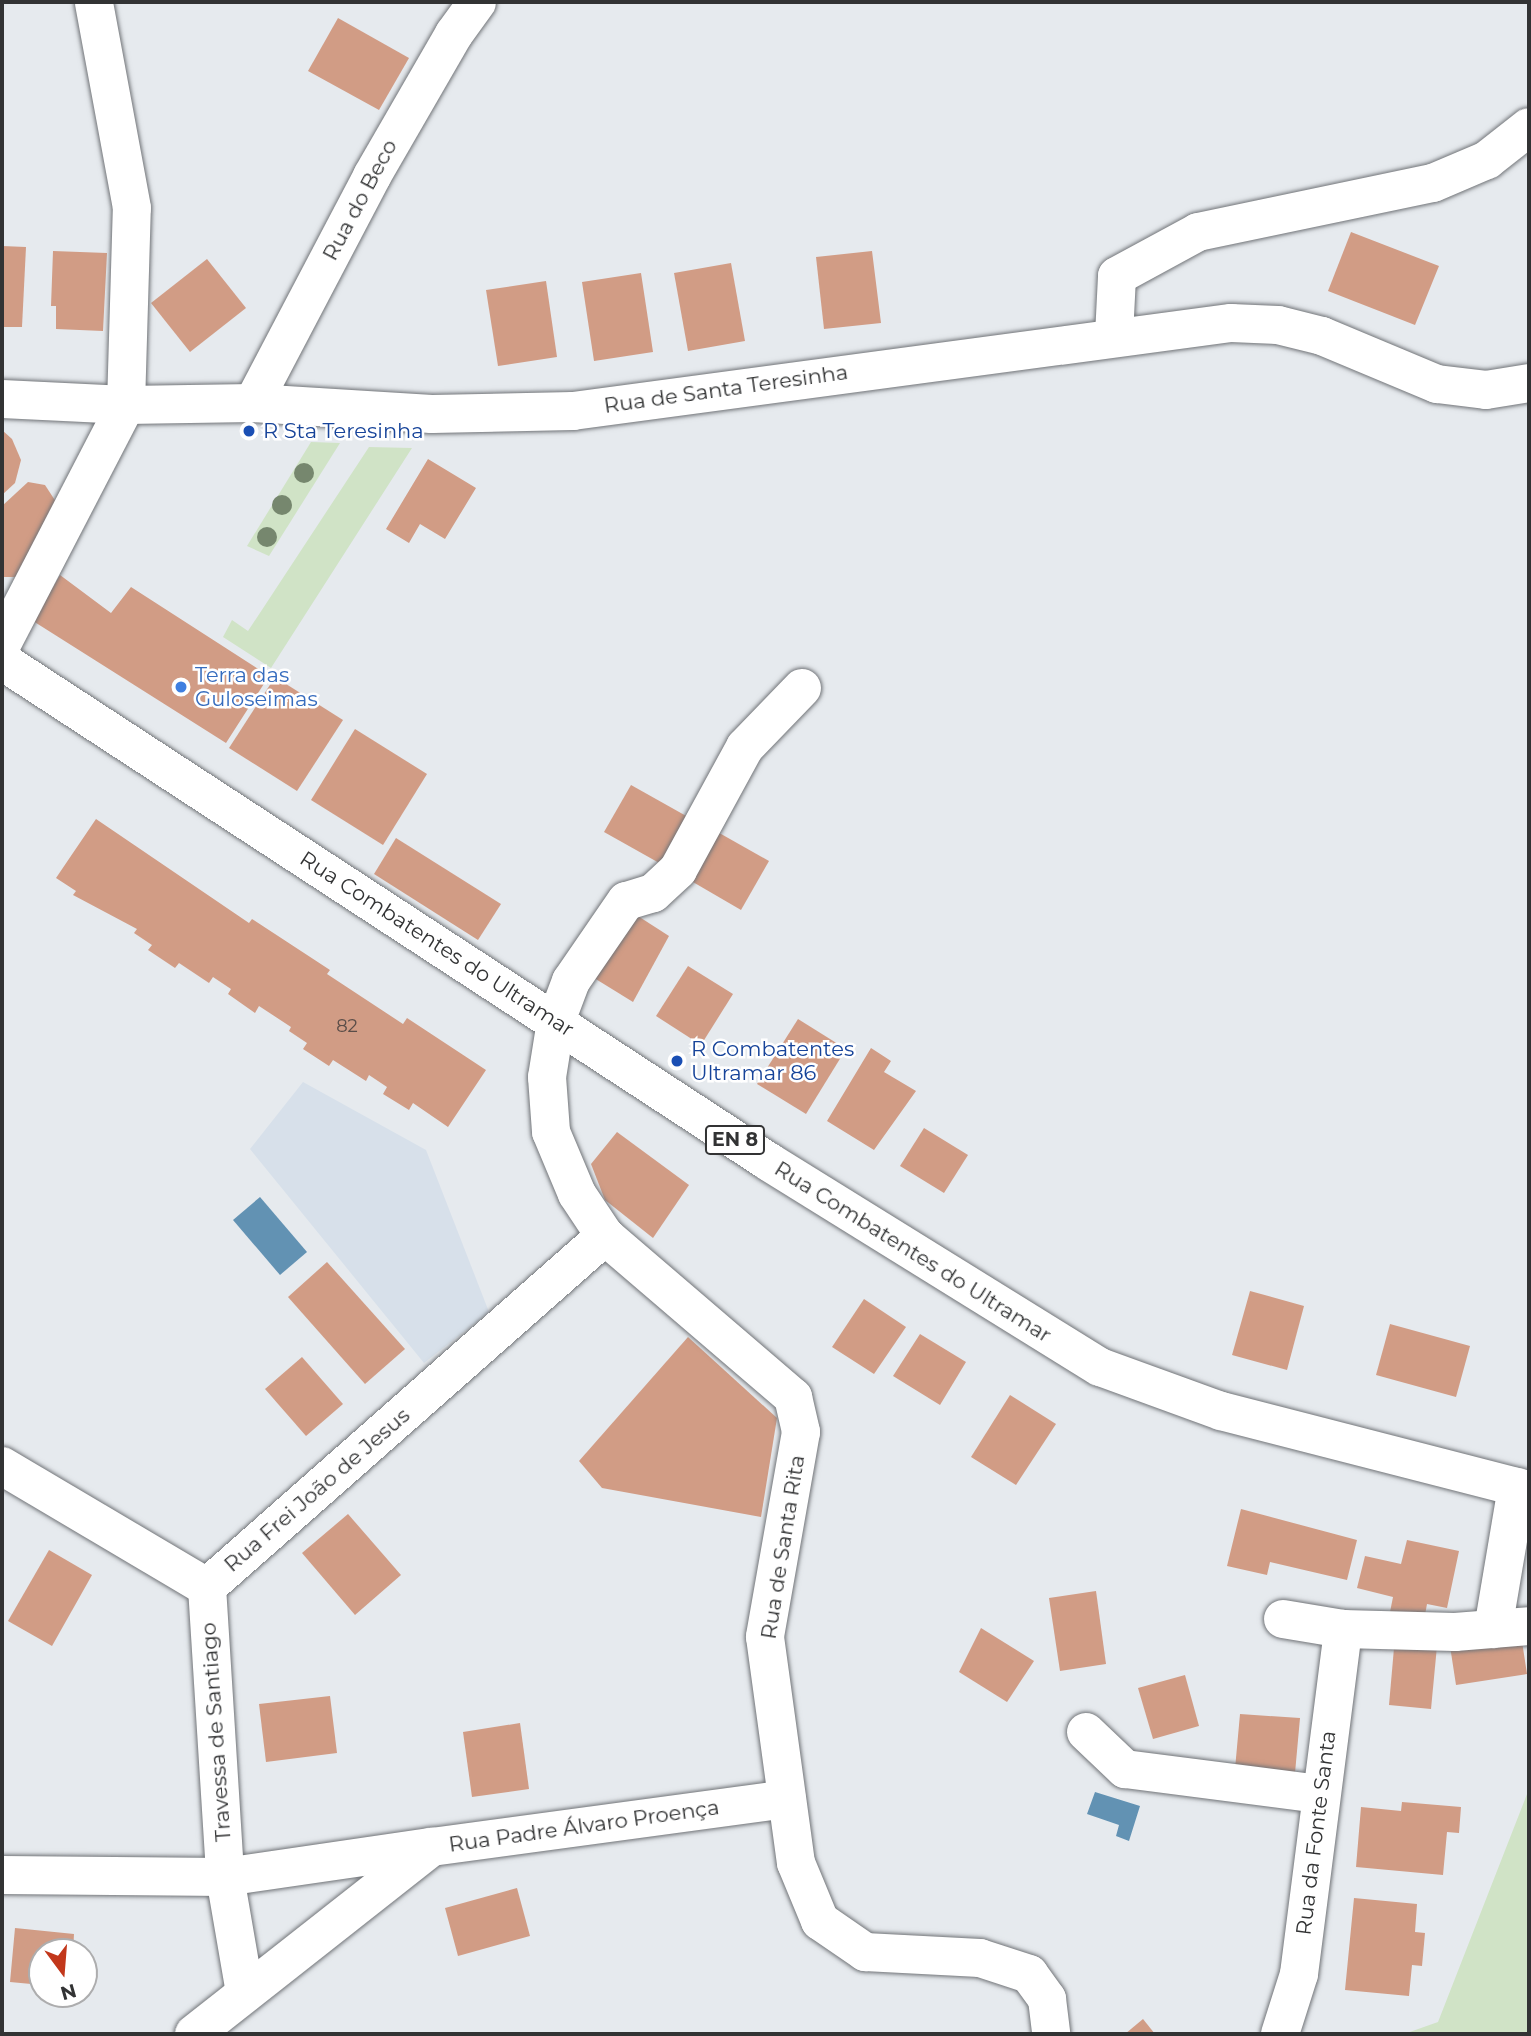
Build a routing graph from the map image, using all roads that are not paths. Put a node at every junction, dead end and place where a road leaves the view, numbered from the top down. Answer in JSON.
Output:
{"nodes":[{"id":1,"x":94,"y":2,"type":"edge"},
{"id":2,"x":477,"y":2,"type":"edge"},
{"id":3,"x":1529,"y":127,"type":"edge"},
{"id":4,"x":1114,"y":336,"type":"junction"},
{"id":5,"x":1529,"y":383,"type":"edge"},
{"id":6,"x":2,"y":399,"type":"edge"},
{"id":7,"x":253,"y":403,"type":"junction"},
{"id":8,"x":126,"y":405,"type":"junction"},
{"id":9,"x":2,"y":644,"type":"edge"},
{"id":10,"x":2,"y":661,"type":"edge"},
{"id":11,"x":802,"y":688,"type":"dead end"},
{"id":12,"x":556,"y":1021,"type":"junction"},
{"id":13,"x":605,"y":1236,"type":"junction"},
{"id":14,"x":2,"y":1466,"type":"edge"},
{"id":15,"x":1523,"y":1488,"type":"edge"},
{"id":16,"x":207,"y":1587,"type":"junction"},
{"id":17,"x":1283,"y":1619,"type":"dead end"},
{"id":18,"x":1511,"y":1628,"type":"edge"},
{"id":19,"x":1343,"y":1629,"type":"junction"},
{"id":20,"x":1086,"y":1731,"type":"dead end"},
{"id":21,"x":1320,"y":1794,"type":"junction"},
{"id":22,"x":787,"y":1799,"type":"junction"},
{"id":23,"x":432,"y":1847,"type":"junction"},
{"id":24,"x":2,"y":1875,"type":"edge"},
{"id":25,"x":225,"y":1877,"type":"junction"},
{"id":26,"x":245,"y":1993,"type":"junction"},
{"id":27,"x":194,"y":2034,"type":"edge"},
{"id":28,"x":1051,"y":2034,"type":"edge"},
{"id":29,"x":1280,"y":2034,"type":"edge"}],
"edges":[{"from":1,"to":8,"type":"street"},
{"from":2,"to":7,"type":"street","name":"Rua do Beco"},
{"from":3,"to":4,"type":"street"},
{"from":4,"to":5,"type":"street","name":"Rua de Santa Teresinha"},
{"from":4,"to":7,"type":"street","name":"Rua de Santa Teresinha"},
{"from":6,"to":8,"type":"street","name":"Rua de Santa Teresinha"},
{"from":7,"to":8,"type":"street","name":"Rua de Santa Teresinha"},
{"from":8,"to":9,"type":"street"},
{"from":10,"to":12,"type":"street","name":"Rua Combatentes do Ultramar","number":"EN 8"},
{"from":11,"to":12,"type":"street","name":"Rua de Santa Rita"},
{"from":12,"to":13,"type":"street","name":"Rua de Santa Rita"},
{"from":12,"to":15,"type":"street","name":"Rua Combatentes do Ultramar","number":"EN 8"},
{"from":13,"to":16,"type":"street","name":"Rua Frei João de Jesus"},
{"from":13,"to":22,"type":"street","name":"Rua de Santa Rita"},
{"from":14,"to":16,"type":"street","name":"Rua Frei João de Jesus"},
{"from":15,"to":18,"type":"street"},
{"from":16,"to":25,"type":"street","name":"Travessa de Santiago"},
{"from":17,"to":19,"type":"street"},
{"from":18,"to":19,"type":"street"},
{"from":19,"to":21,"type":"street","name":"Rua da Fonte Santa"},
{"from":20,"to":21,"type":"street"},
{"from":21,"to":29,"type":"street","name":"Rua da Fonte Santa"},
{"from":22,"to":23,"type":"street","name":"Rua Padre Álvaro Proença"},
{"from":22,"to":28,"type":"street","name":"Rua de Santa Rita"},
{"from":23,"to":25,"type":"street"},
{"from":23,"to":26,"type":"street","name":"Rua Padre Álvaro Proença"},
{"from":24,"to":25,"type":"street"},
{"from":25,"to":26,"type":"street","name":"Travessa de Santiago"},
{"from":26,"to":27,"type":"street","name":"Rua Padre Álvaro Proença"}]}
